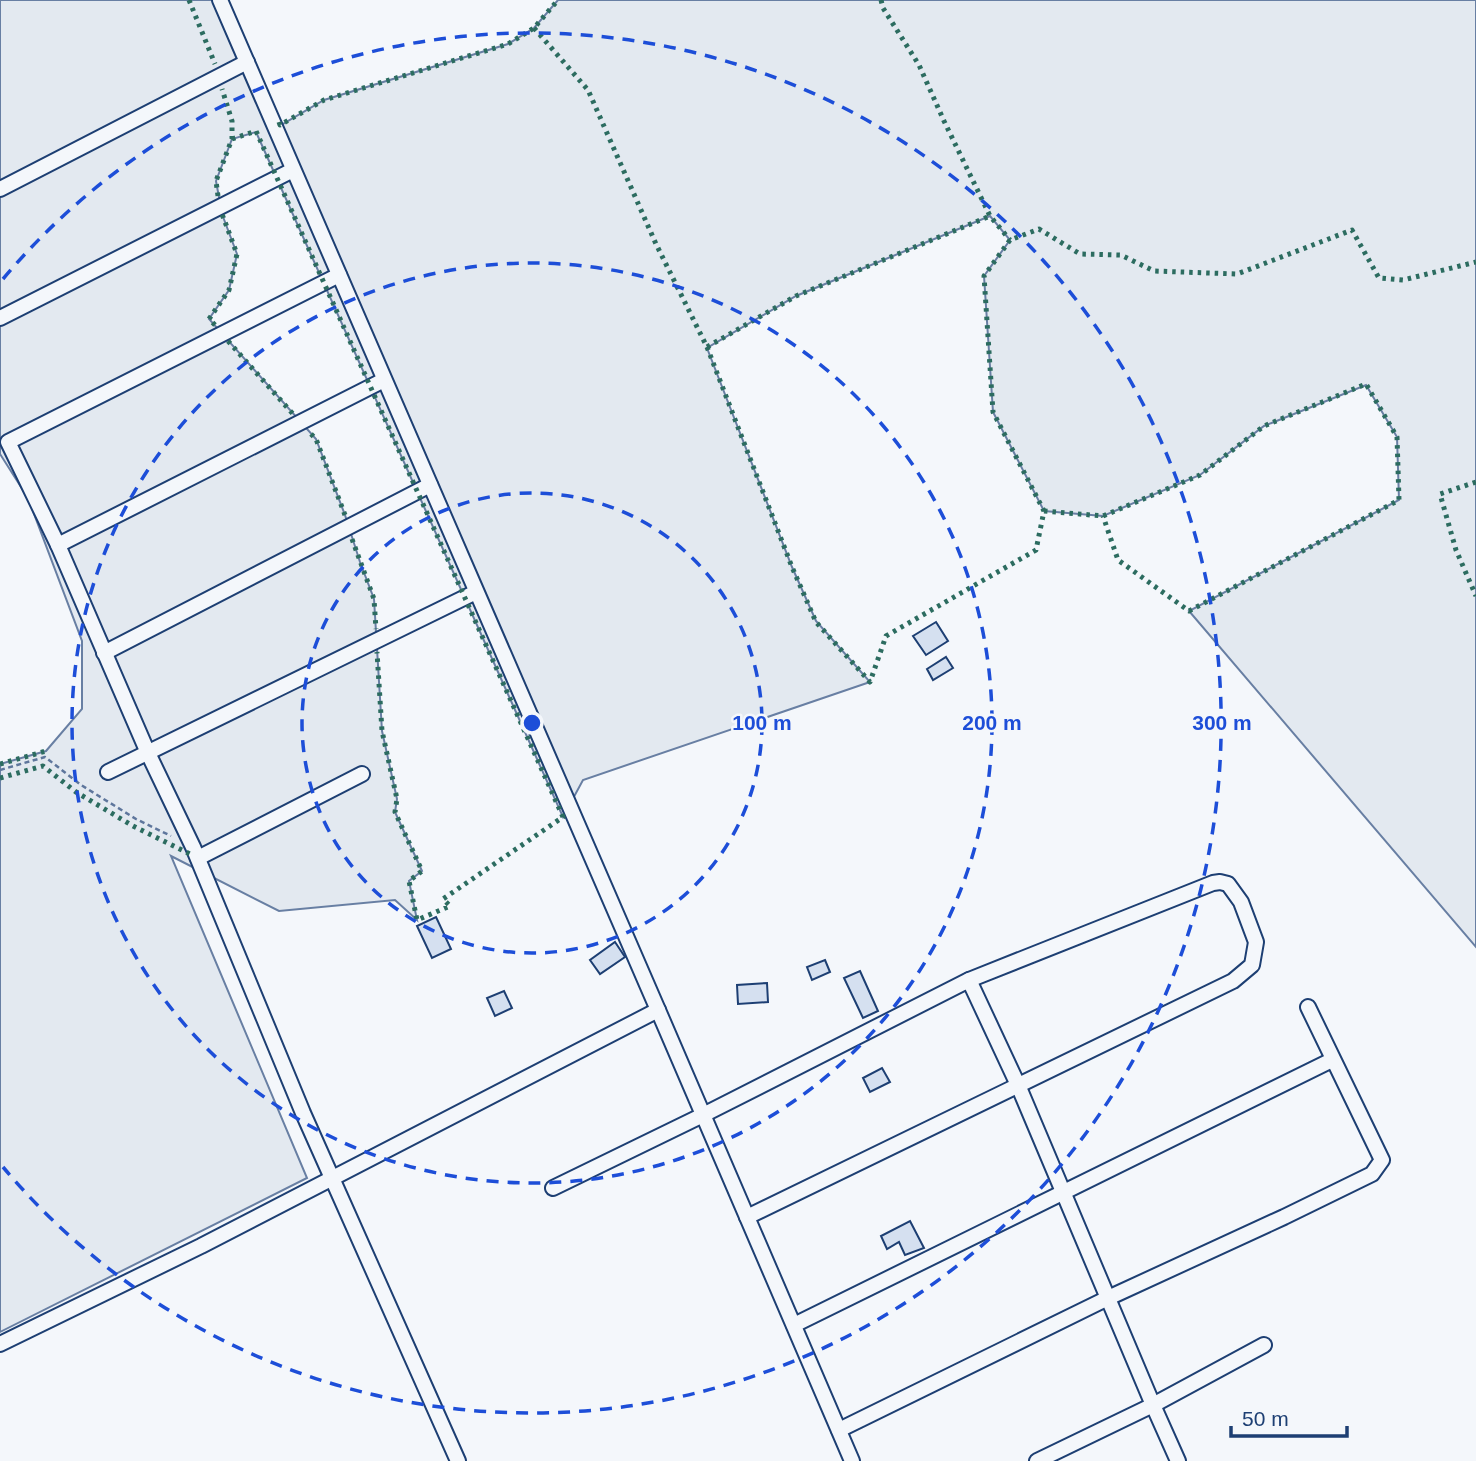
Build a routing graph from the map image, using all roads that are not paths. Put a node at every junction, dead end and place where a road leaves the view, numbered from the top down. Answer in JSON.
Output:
{"nodes":[{"id":1,"x":220,"y":0,"type":"edge"},
{"id":2,"x":247,"y":62,"type":"junction"},
{"id":3,"x":293,"y":170,"type":"junction"},
{"id":4,"x":0,"y":189,"type":"edge"},
{"id":5,"x":339,"y":275,"type":"junction"},
{"id":6,"x":0,"y":318,"type":"edge"},
{"id":7,"x":384,"y":380,"type":"junction"},
{"id":8,"x":430,"y":485,"type":"junction"},
{"id":9,"x":58,"y":545,"type":"junction"},
{"id":10,"x":476,"y":592,"type":"junction"},
{"id":11,"x":104,"y":653,"type":"junction"},
{"id":12,"x":148,"y":753,"type":"junction"},
{"id":13,"x":108,"y":772,"type":"dead end"},
{"id":14,"x":362,"y":774,"type":"dead end"},
{"id":15,"x":198,"y":858,"type":"junction"},
{"id":16,"x":968,"y":980,"type":"junction"},
{"id":17,"x":1308,"y":1007,"type":"dead end"},
{"id":18,"x":658,"y":1010,"type":"junction"},
{"id":19,"x":1332,"y":1060,"type":"junction"},
{"id":20,"x":1018,"y":1085,"type":"junction"},
{"id":21,"x":704,"y":1115,"type":"junction"},
{"id":22,"x":332,"y":1178,"type":"junction"},
{"id":23,"x":553,"y":1188,"type":"dead end"},
{"id":24,"x":1063,"y":1191,"type":"junction"},
{"id":25,"x":747,"y":1217,"type":"junction"},
{"id":26,"x":1108,"y":1298,"type":"junction"},
{"id":27,"x":794,"y":1325,"type":"junction"},
{"id":28,"x":0,"y":1344,"type":"edge"},
{"id":29,"x":1264,"y":1345,"type":"dead end"},
{"id":30,"x":1153,"y":1405,"type":"junction"},
{"id":31,"x":839,"y":1430,"type":"junction"},
{"id":32,"x":458,"y":1461,"type":"edge"},
{"id":33,"x":852,"y":1461,"type":"edge"},
{"id":34,"x":1037,"y":1461,"type":"edge"},
{"id":35,"x":1178,"y":1461,"type":"edge"}],
"edges":[{"from":1,"to":2,"type":"street"},
{"from":2,"to":3,"type":"street"},
{"from":2,"to":4,"type":"street"},
{"from":3,"to":5,"type":"street"},
{"from":3,"to":6,"type":"street"},
{"from":5,"to":7,"type":"street"},
{"from":5,"to":9,"type":"street"},
{"from":7,"to":8,"type":"street"},
{"from":7,"to":9,"type":"street"},
{"from":8,"to":10,"type":"street"},
{"from":8,"to":11,"type":"street"},
{"from":9,"to":11,"type":"street"},
{"from":10,"to":12,"type":"street"},
{"from":10,"to":18,"type":"street"},
{"from":11,"to":12,"type":"street"},
{"from":12,"to":13,"type":"street"},
{"from":12,"to":15,"type":"street"},
{"from":14,"to":15,"type":"street"},
{"from":15,"to":22,"type":"street"},
{"from":16,"to":20,"type":"street"},
{"from":16,"to":20,"type":"street"},
{"from":16,"to":21,"type":"street"},
{"from":17,"to":19,"type":"street"},
{"from":18,"to":21,"type":"street"},
{"from":18,"to":22,"type":"street"},
{"from":19,"to":24,"type":"street"},
{"from":19,"to":26,"type":"street"},
{"from":20,"to":24,"type":"street"},
{"from":20,"to":25,"type":"street"},
{"from":21,"to":23,"type":"street"},
{"from":21,"to":25,"type":"street"},
{"from":22,"to":28,"type":"street"},
{"from":22,"to":32,"type":"street"},
{"from":24,"to":26,"type":"street"},
{"from":24,"to":27,"type":"street"},
{"from":25,"to":27,"type":"street"},
{"from":26,"to":30,"type":"street"},
{"from":26,"to":31,"type":"street"},
{"from":27,"to":31,"type":"street"},
{"from":29,"to":30,"type":"street"},
{"from":30,"to":34,"type":"street"},
{"from":30,"to":35,"type":"street"},
{"from":31,"to":33,"type":"street"}]}
